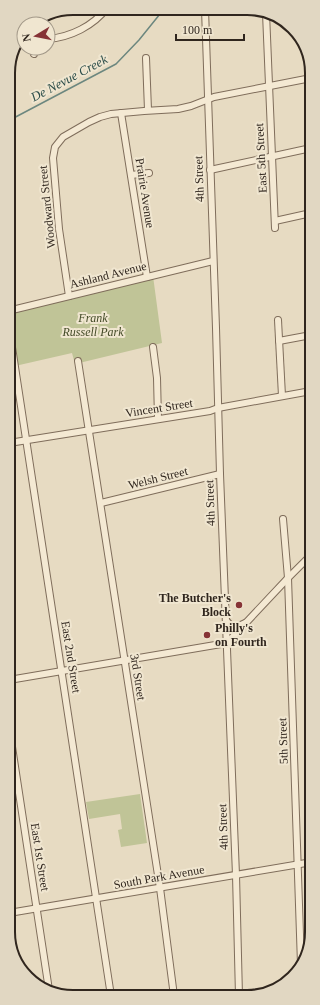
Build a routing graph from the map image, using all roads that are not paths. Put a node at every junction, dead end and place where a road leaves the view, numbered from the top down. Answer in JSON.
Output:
{"nodes":[{"id":1,"x":101,"y":15,"type":"edge"},
{"id":2,"x":205,"y":15,"type":"edge"},
{"id":3,"x":266,"y":18,"type":"edge"},
{"id":4,"x":56,"y":38,"type":"edge"},
{"id":5,"x":146,"y":58,"type":"dead end"},
{"id":6,"x":305,"y":79,"type":"edge"},
{"id":7,"x":269,"y":86,"type":"junction"},
{"id":8,"x":207,"y":99,"type":"junction"},
{"id":9,"x":148,"y":110,"type":"junction"},
{"id":10,"x":121,"y":113,"type":"junction"},
{"id":11,"x":305,"y":149,"type":"edge"},
{"id":12,"x":273,"y":156,"type":"junction"},
{"id":13,"x":210,"y":170,"type":"junction"},
{"id":14,"x":149,"y":172,"type":"dead end"},
{"id":15,"x":131,"y":175,"type":"junction"},
{"id":16,"x":305,"y":214,"type":"edge"},
{"id":17,"x":275,"y":221,"type":"junction"},
{"id":18,"x":275,"y":228,"type":"dead end"},
{"id":19,"x":213,"y":261,"type":"junction"},
{"id":20,"x":148,"y":277,"type":"junction"},
{"id":21,"x":69,"y":296,"type":"junction"},
{"id":22,"x":15,"y":309,"type":"edge"},
{"id":23,"x":278,"y":320,"type":"dead end"},
{"id":24,"x":305,"y":336,"type":"edge"},
{"id":25,"x":279,"y":341,"type":"junction"},
{"id":26,"x":153,"y":347,"type":"dead end"},
{"id":27,"x":78,"y":361,"type":"dead end"},
{"id":28,"x":15,"y":365,"type":"edge"},
{"id":29,"x":305,"y":392,"type":"edge"},
{"id":30,"x":282,"y":396,"type":"junction"},
{"id":31,"x":218,"y":408,"type":"junction"},
{"id":32,"x":158,"y":419,"type":"junction"},
{"id":33,"x":88,"y":430,"type":"junction"},
{"id":34,"x":27,"y":440,"type":"junction"},
{"id":35,"x":15,"y":442,"type":"edge"},
{"id":36,"x":220,"y":474,"type":"junction"},
{"id":37,"x":101,"y":503,"type":"junction"},
{"id":38,"x":283,"y":519,"type":"dead end"},
{"id":39,"x":305,"y":561,"type":"edge"},
{"id":40,"x":288,"y":578,"type":"junction"},
{"id":41,"x":226,"y":620,"type":"junction"},
{"id":42,"x":246,"y":622,"type":"junction"},
{"id":43,"x":227,"y":643,"type":"junction"},
{"id":44,"x":125,"y":660,"type":"junction"},
{"id":45,"x":62,"y":671,"type":"junction"},
{"id":46,"x":15,"y":679,"type":"edge"},
{"id":47,"x":15,"y":766,"type":"edge"},
{"id":48,"x":305,"y":864,"type":"edge"},
{"id":49,"x":298,"y":865,"type":"junction"},
{"id":50,"x":236,"y":875,"type":"junction"},
{"id":51,"x":160,"y":888,"type":"junction"},
{"id":52,"x":97,"y":898,"type":"junction"},
{"id":53,"x":37,"y":908,"type":"junction"},
{"id":54,"x":15,"y":912,"type":"edge"},
{"id":55,"x":301,"y":954,"type":"edge"},
{"id":56,"x":48,"y":984,"type":"edge"},
{"id":57,"x":110,"y":990,"type":"edge"},
{"id":58,"x":173,"y":990,"type":"edge"},
{"id":59,"x":239,"y":990,"type":"edge"}],
"edges":[{"from":1,"to":4,"type":"street"},
{"from":2,"to":8,"type":"street","name":"4th Street"},
{"from":3,"to":7,"type":"street","name":"East 5th Street"},
{"from":5,"to":9,"type":"street"},
{"from":6,"to":7,"type":"street","name":"Woodward Street"},
{"from":7,"to":8,"type":"street","name":"Woodward Street"},
{"from":7,"to":12,"type":"street","name":"East 5th Street"},
{"from":8,"to":9,"type":"street","name":"Woodward Street"},
{"from":8,"to":13,"type":"street","name":"4th Street"},
{"from":9,"to":10,"type":"street","name":"Woodward Street"},
{"from":10,"to":15,"type":"street","name":"Prairie Avenue"},
{"from":10,"to":21,"type":"street","name":"Woodward Street"},
{"from":11,"to":12,"type":"street"},
{"from":12,"to":13,"type":"street"},
{"from":12,"to":17,"type":"street","name":"East 5th Street"},
{"from":13,"to":19,"type":"street","name":"4th Street"},
{"from":14,"to":15,"type":"street"},
{"from":15,"to":20,"type":"street","name":"Prairie Avenue"},
{"from":16,"to":17,"type":"street"},
{"from":17,"to":18,"type":"street","name":"East 5th Street"},
{"from":19,"to":20,"type":"street","name":"Ashland Avenue"},
{"from":19,"to":31,"type":"street","name":"4th Street"},
{"from":20,"to":21,"type":"street","name":"Ashland Avenue"},
{"from":21,"to":22,"type":"street","name":"Ashland Avenue"},
{"from":23,"to":25,"type":"street"},
{"from":24,"to":25,"type":"street"},
{"from":25,"to":30,"type":"street"},
{"from":26,"to":32,"type":"street"},
{"from":27,"to":33,"type":"street","name":"3rd Street"},
{"from":28,"to":34,"type":"street","name":"East 2nd Street"},
{"from":29,"to":30,"type":"street","name":"Vincent Street"},
{"from":30,"to":31,"type":"street","name":"Vincent Street"},
{"from":31,"to":32,"type":"street","name":"Vincent Street"},
{"from":31,"to":36,"type":"street","name":"4th Street"},
{"from":32,"to":33,"type":"street","name":"Vincent Street"},
{"from":33,"to":34,"type":"street","name":"Vincent Street"},
{"from":33,"to":37,"type":"street","name":"3rd Street"},
{"from":34,"to":35,"type":"street","name":"Vincent Street"},
{"from":34,"to":45,"type":"street","name":"East 2nd Street"},
{"from":36,"to":37,"type":"street","name":"Welsh Street"},
{"from":36,"to":41,"type":"street","name":"4th Street"},
{"from":37,"to":44,"type":"street","name":"3rd Street"},
{"from":38,"to":40,"type":"street","name":"5th Street"},
{"from":39,"to":40,"type":"street"},
{"from":40,"to":42,"type":"street"},
{"from":40,"to":49,"type":"street","name":"5th Street"},
{"from":41,"to":42,"type":"street"},
{"from":41,"to":43,"type":"street","name":"4th Street"},
{"from":42,"to":43,"type":"street"},
{"from":43,"to":44,"type":"street"},
{"from":43,"to":50,"type":"street","name":"4th Street"},
{"from":44,"to":45,"type":"street"},
{"from":44,"to":51,"type":"street","name":"3rd Street"},
{"from":45,"to":46,"type":"street"},
{"from":45,"to":52,"type":"street","name":"East 2nd Street"},
{"from":47,"to":53,"type":"street","name":"East 1st Street"},
{"from":48,"to":49,"type":"street","name":"South Park Avenue"},
{"from":49,"to":50,"type":"street","name":"South Park Avenue"},
{"from":49,"to":55,"type":"street","name":"5th Street"},
{"from":50,"to":51,"type":"street","name":"South Park Avenue"},
{"from":50,"to":59,"type":"street","name":"4th Street"},
{"from":51,"to":52,"type":"street","name":"South Park Avenue"},
{"from":51,"to":58,"type":"street","name":"3rd Street"},
{"from":52,"to":53,"type":"street","name":"South Park Avenue"},
{"from":52,"to":57,"type":"street","name":"East 2nd Street"},
{"from":53,"to":54,"type":"street","name":"South Park Avenue"},
{"from":53,"to":56,"type":"street","name":"East 1st Street"}]}
